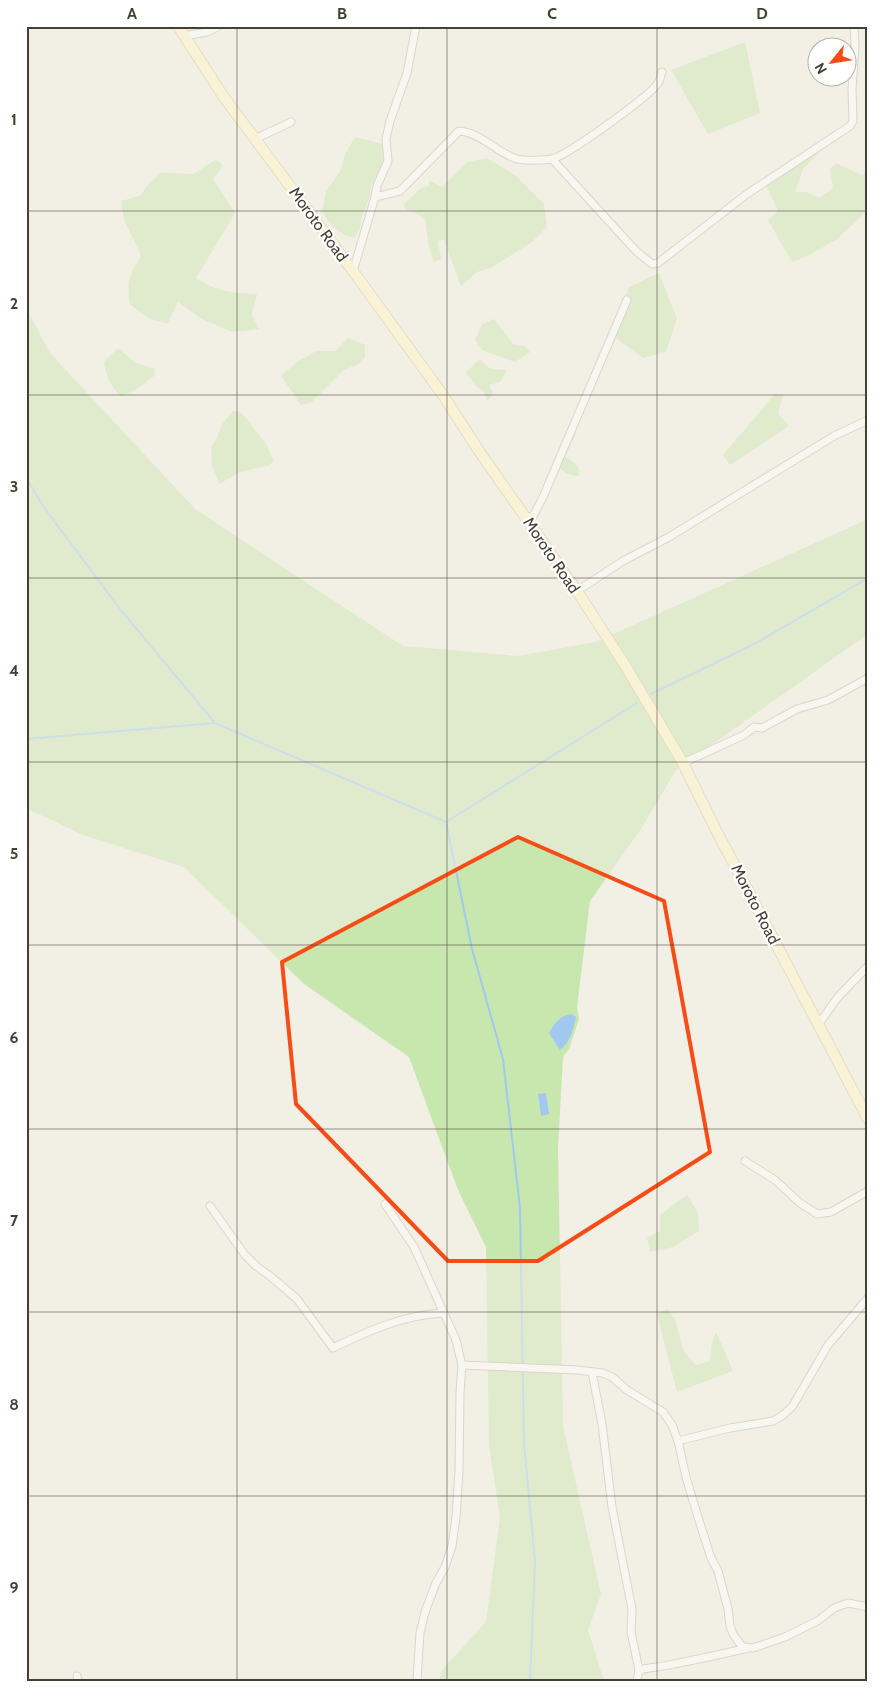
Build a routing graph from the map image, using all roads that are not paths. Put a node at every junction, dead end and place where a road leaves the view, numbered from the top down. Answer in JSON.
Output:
{"nodes":[{"id":1,"x":178,"y":26,"type":"edge"},
{"id":2,"x":219,"y":26,"type":"edge"},
{"id":3,"x":416,"y":26,"type":"edge"},
{"id":4,"x":854,"y":26,"type":"edge"},
{"id":5,"x":184,"y":36,"type":"junction"},
{"id":6,"x":662,"y":72,"type":"dead end"},
{"id":7,"x":290,"y":122,"type":"dead end"},
{"id":8,"x":256,"y":139,"type":"junction"},
{"id":9,"x":552,"y":159,"type":"junction"},
{"id":10,"x":375,"y":197,"type":"junction"},
{"id":11,"x":353,"y":271,"type":"junction"},
{"id":12,"x":627,"y":300,"type":"dead end"},
{"id":13,"x":868,"y":420,"type":"edge"},
{"id":14,"x":530,"y":522,"type":"junction"},
{"id":15,"x":577,"y":591,"type":"junction"},
{"id":16,"x":868,"y":678,"type":"edge"},
{"id":17,"x":683,"y":764,"type":"junction"},
{"id":18,"x":868,"y":966,"type":"edge"},
{"id":19,"x":818,"y":1025,"type":"junction"},
{"id":20,"x":868,"y":1119,"type":"edge"},
{"id":21,"x":745,"y":1161,"type":"dead end"},
{"id":22,"x":868,"y":1191,"type":"edge"},
{"id":23,"x":385,"y":1204,"type":"dead end"},
{"id":24,"x":210,"y":1206,"type":"dead end"},
{"id":25,"x":868,"y":1298,"type":"edge"},
{"id":26,"x":443,"y":1313,"type":"junction"},
{"id":27,"x":462,"y":1364,"type":"junction"},
{"id":28,"x":592,"y":1372,"type":"junction"},
{"id":29,"x":678,"y":1441,"type":"junction"},
{"id":30,"x":868,"y":1606,"type":"edge"},
{"id":31,"x":748,"y":1648,"type":"junction"},
{"id":32,"x":639,"y":1670,"type":"junction"},
{"id":33,"x":416,"y":1681,"type":"edge"},
{"id":34,"x":638,"y":1681,"type":"edge"}],
"edges":[{"from":1,"to":5,"type":"main road","name":"Moroto Road"},
{"from":2,"to":5,"type":"street"},
{"from":3,"to":10,"type":"street"},
{"from":4,"to":9,"type":"street"},
{"from":5,"to":8,"type":"main road","name":"Moroto Road"},
{"from":6,"to":9,"type":"street"},
{"from":7,"to":8,"type":"street"},
{"from":8,"to":11,"type":"main road","name":"Moroto Road"},
{"from":9,"to":10,"type":"street"},
{"from":10,"to":11,"type":"street"},
{"from":11,"to":14,"type":"main road","name":"Moroto Road"},
{"from":12,"to":14,"type":"street"},
{"from":13,"to":15,"type":"street"},
{"from":14,"to":15,"type":"main road","name":"Moroto Road"},
{"from":15,"to":17,"type":"main road","name":"Moroto Road"},
{"from":16,"to":17,"type":"street"},
{"from":17,"to":19,"type":"main road","name":"Moroto Road"},
{"from":18,"to":19,"type":"street"},
{"from":19,"to":20,"type":"main road","name":"Moroto Road"},
{"from":21,"to":22,"type":"street"},
{"from":23,"to":26,"type":"street"},
{"from":24,"to":26,"type":"street"},
{"from":25,"to":29,"type":"street"},
{"from":26,"to":27,"type":"street"},
{"from":27,"to":28,"type":"street"},
{"from":27,"to":33,"type":"street"},
{"from":28,"to":29,"type":"street"},
{"from":28,"to":32,"type":"street"},
{"from":29,"to":31,"type":"street"},
{"from":30,"to":31,"type":"street"},
{"from":31,"to":32,"type":"street"},
{"from":32,"to":34,"type":"street"}]}
